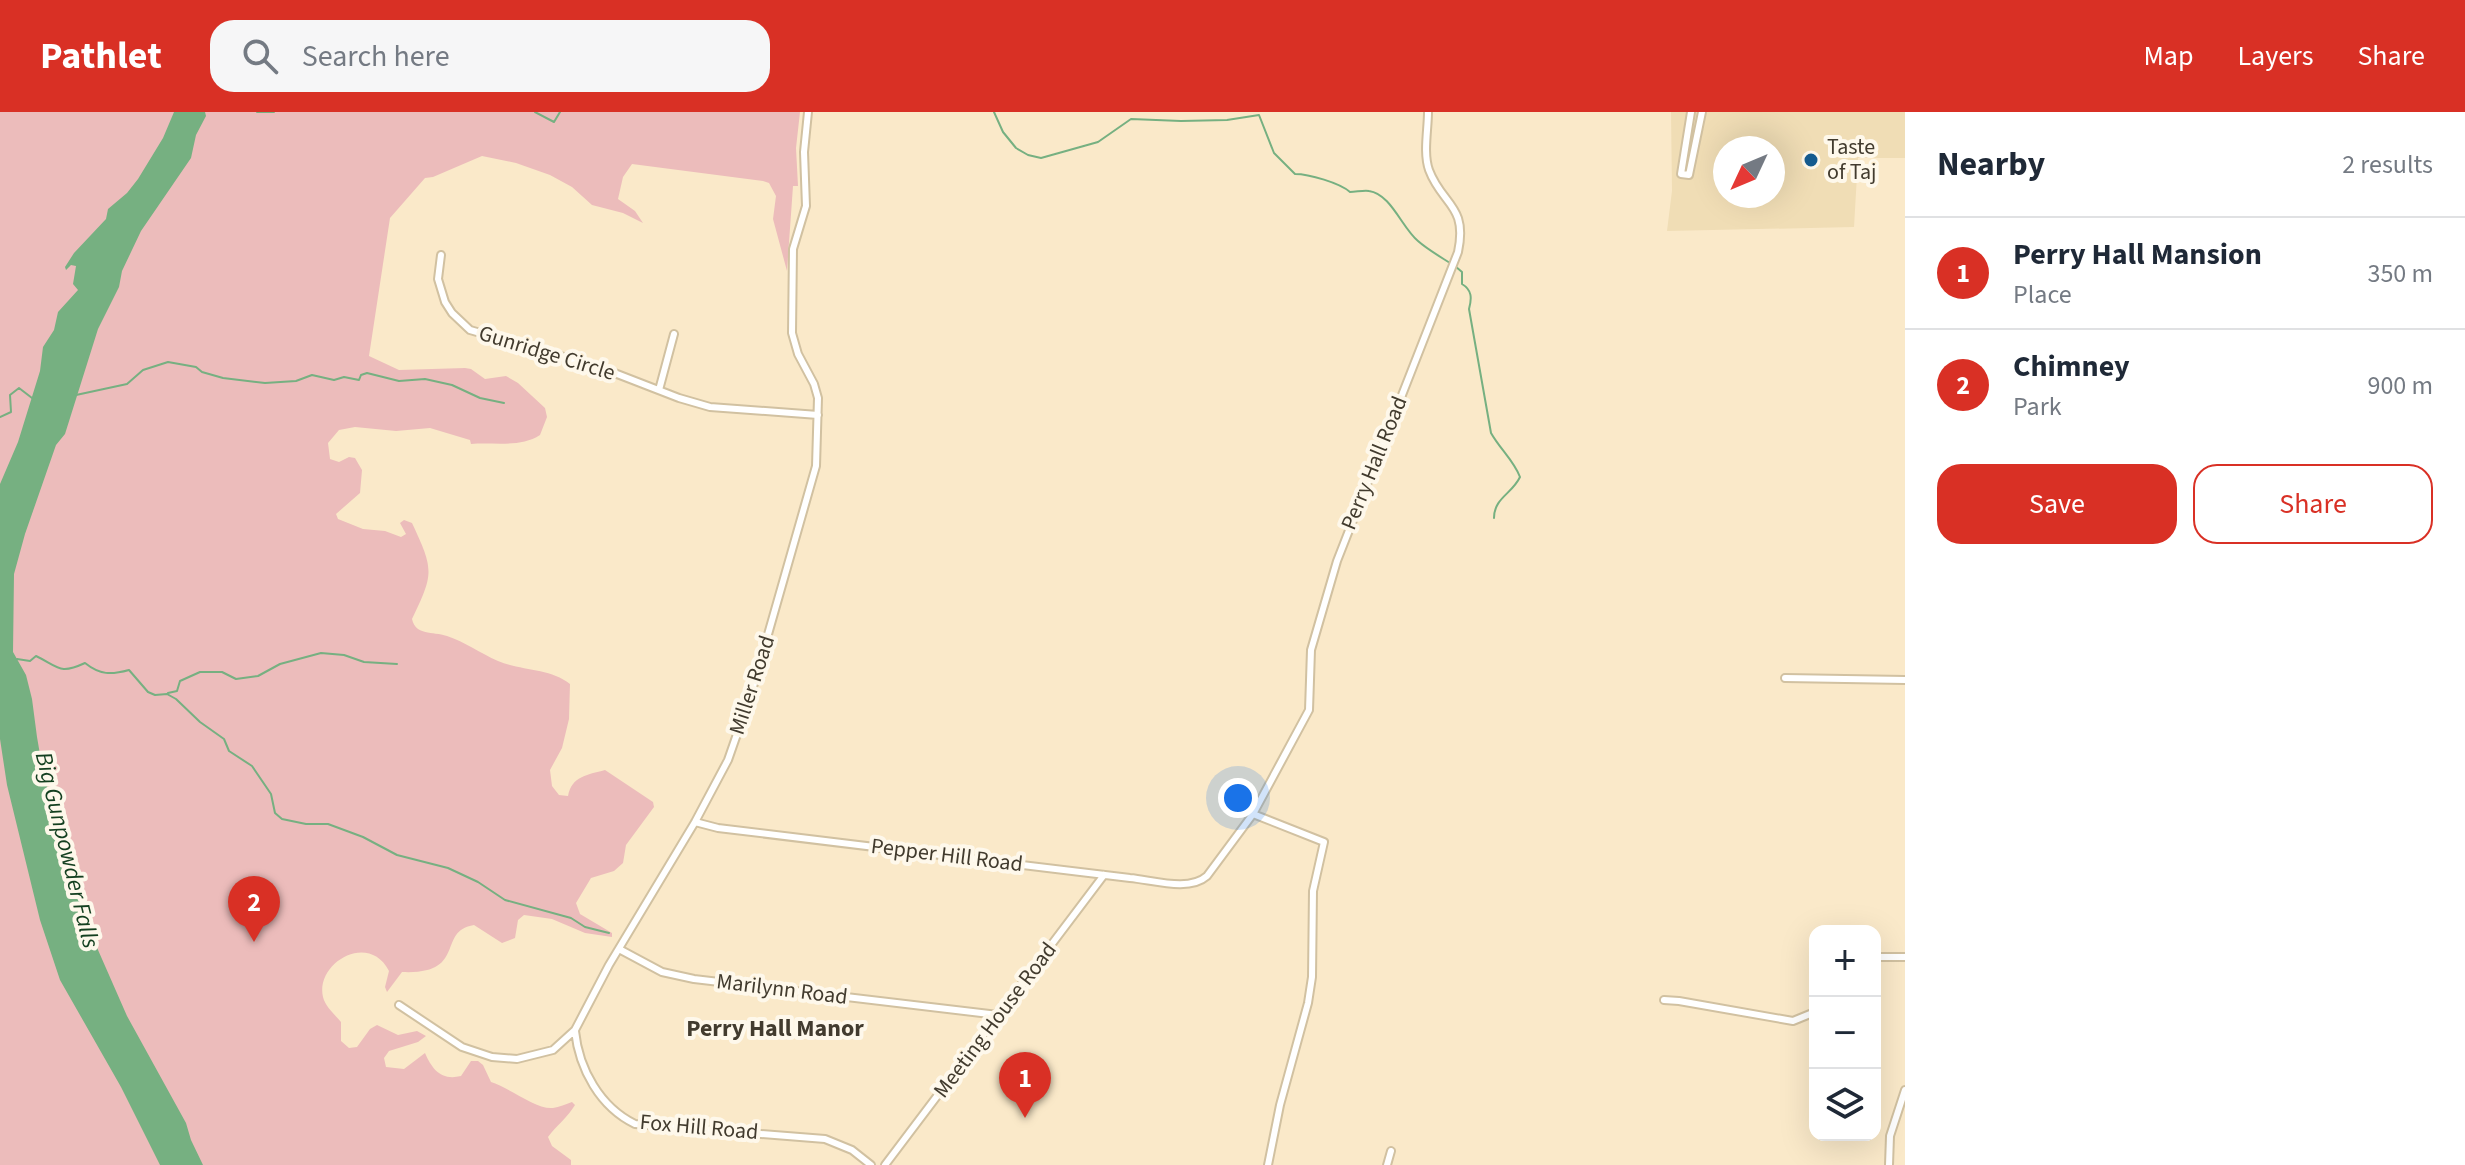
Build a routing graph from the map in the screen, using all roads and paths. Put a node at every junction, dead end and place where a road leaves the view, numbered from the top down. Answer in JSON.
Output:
{"nodes":[{"id":1,"x":808,"y":112,"type":"edge"},
{"id":2,"x":1428,"y":112,"type":"edge"},
{"id":3,"x":1691,"y":112,"type":"edge"},
{"id":4,"x":1702,"y":112,"type":"edge"},
{"id":5,"x":441,"y":255,"type":"dead end"},
{"id":6,"x":674,"y":334,"type":"dead end"},
{"id":7,"x":659,"y":390,"type":"junction"},
{"id":8,"x":818,"y":415,"type":"junction"},
{"id":9,"x":1785,"y":678,"type":"dead end"},
{"id":10,"x":1905,"y":680,"type":"edge"},
{"id":11,"x":1253,"y":814,"type":"junction"},
{"id":12,"x":695,"y":822,"type":"junction"},
{"id":13,"x":1104,"y":875,"type":"junction"},
{"id":14,"x":1199,"y":882,"type":"joint"},
{"id":15,"x":619,"y":949,"type":"junction"},
{"id":16,"x":1881,"y":957,"type":"edge"},
{"id":17,"x":1905,"y":957,"type":"edge"},
{"id":18,"x":1664,"y":1000,"type":"dead end"},
{"id":19,"x":399,"y":1005,"type":"dead end"},
{"id":20,"x":1809,"y":1014,"type":"edge"},
{"id":21,"x":998,"y":1015,"type":"junction"},
{"id":22,"x":575,"y":1030,"type":"junction"},
{"id":23,"x":1904,"y":1094,"type":"edge"},
{"id":24,"x":1391,"y":1151,"type":"dead end"},
{"id":25,"x":871,"y":1165,"type":"edge"},
{"id":26,"x":885,"y":1165,"type":"edge"},
{"id":27,"x":1268,"y":1165,"type":"edge"},
{"id":28,"x":1387,"y":1165,"type":"edge"},
{"id":29,"x":1889,"y":1165,"type":"edge"}],
"edges":[{"from":1,"to":8,"type":"street","name":"Miller Road"},
{"from":2,"to":11,"type":"street","name":"Perry Hall Road"},
{"from":3,"to":4,"type":"street"},
{"from":5,"to":7,"type":"street","name":"Gunridge Circle"},
{"from":6,"to":7,"type":"street"},
{"from":7,"to":8,"type":"street","name":"Gunridge Circle"},
{"from":8,"to":12,"type":"street","name":"Miller Road"},
{"from":9,"to":10,"type":"street"},
{"from":11,"to":14,"type":"street","name":"Perry Hall Road"},
{"from":11,"to":27,"type":"street"},
{"from":12,"to":13,"type":"street","name":"Pepper Hill Road"},
{"from":12,"to":15,"type":"street","name":"Miller Road"},
{"from":13,"to":14,"type":"street","name":"Pepper Hill Road"},
{"from":13,"to":21,"type":"street","name":"Meeting House Road"},
{"from":15,"to":21,"type":"street","name":"Marilynn Road"},
{"from":15,"to":22,"type":"street","name":"Miller Road"},
{"from":16,"to":17,"type":"street"},
{"from":18,"to":20,"type":"street"},
{"from":19,"to":22,"type":"street","name":"Miller Road"},
{"from":21,"to":26,"type":"street","name":"Meeting House Road"},
{"from":22,"to":25,"type":"street","name":"Fox Hill Road"},
{"from":23,"to":29,"type":"street"},
{"from":24,"to":28,"type":"street"}]}
